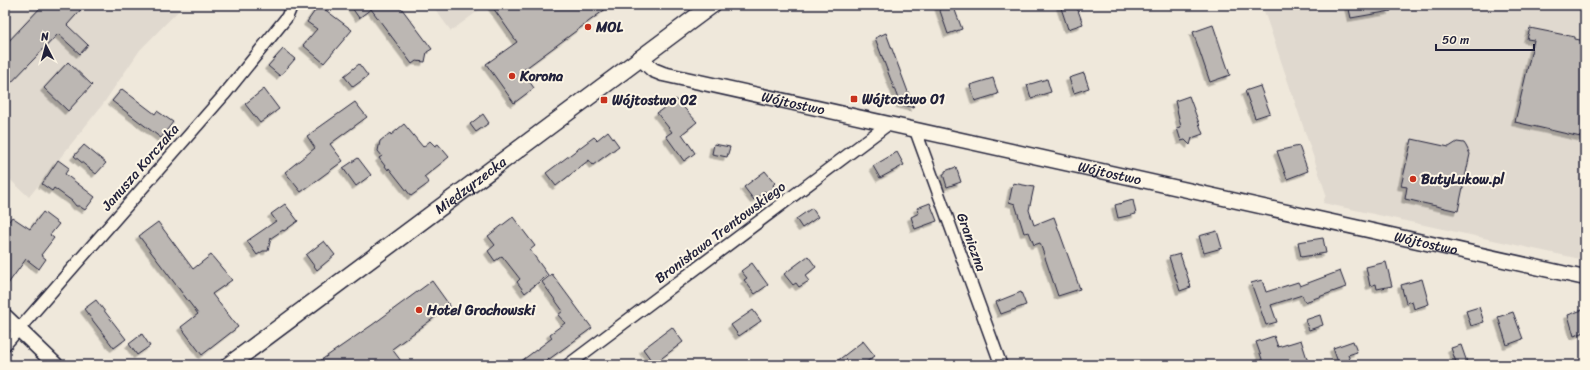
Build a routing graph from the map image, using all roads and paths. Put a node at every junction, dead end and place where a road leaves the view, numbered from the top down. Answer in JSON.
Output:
{"nodes":[{"id":1,"x":292,"y":5,"type":"edge"},
{"id":2,"x":712,"y":5,"type":"edge"},
{"id":3,"x":640,"y":58,"type":"junction"},
{"id":4,"x":890,"y":124,"type":"junction"},
{"id":5,"x":915,"y":129,"type":"junction"},
{"id":6,"x":1585,"y":278,"type":"edge"},
{"id":7,"x":5,"y":316,"type":"edge"},
{"id":8,"x":18,"y":329,"type":"junction"},
{"id":9,"x":5,"y":345,"type":"edge"},
{"id":10,"x":56,"y":365,"type":"edge"},
{"id":11,"x":229,"y":365,"type":"edge"},
{"id":12,"x":568,"y":365,"type":"edge"},
{"id":13,"x":1001,"y":365,"type":"edge"}],
"edges":[{"from":1,"to":8,"type":"street","name":"Janusza Korczaka"},
{"from":2,"to":3,"type":"main road","name":"Międzyrzecka"},
{"from":3,"to":4,"type":"street","name":"Wójtostwo"},
{"from":3,"to":11,"type":"main road","name":"Międzyrzecka"},
{"from":4,"to":5,"type":"street","name":"Wójtostwo"},
{"from":4,"to":12,"type":"street","name":"Bronisława Trentowskiego"},
{"from":5,"to":6,"type":"street","name":"Wójtostwo"},
{"from":5,"to":13,"type":"street","name":"Graniczna"},
{"from":7,"to":8,"type":"street"},
{"from":8,"to":9,"type":"street","name":"Janusza Korczaka"},
{"from":8,"to":10,"type":"street"}]}
